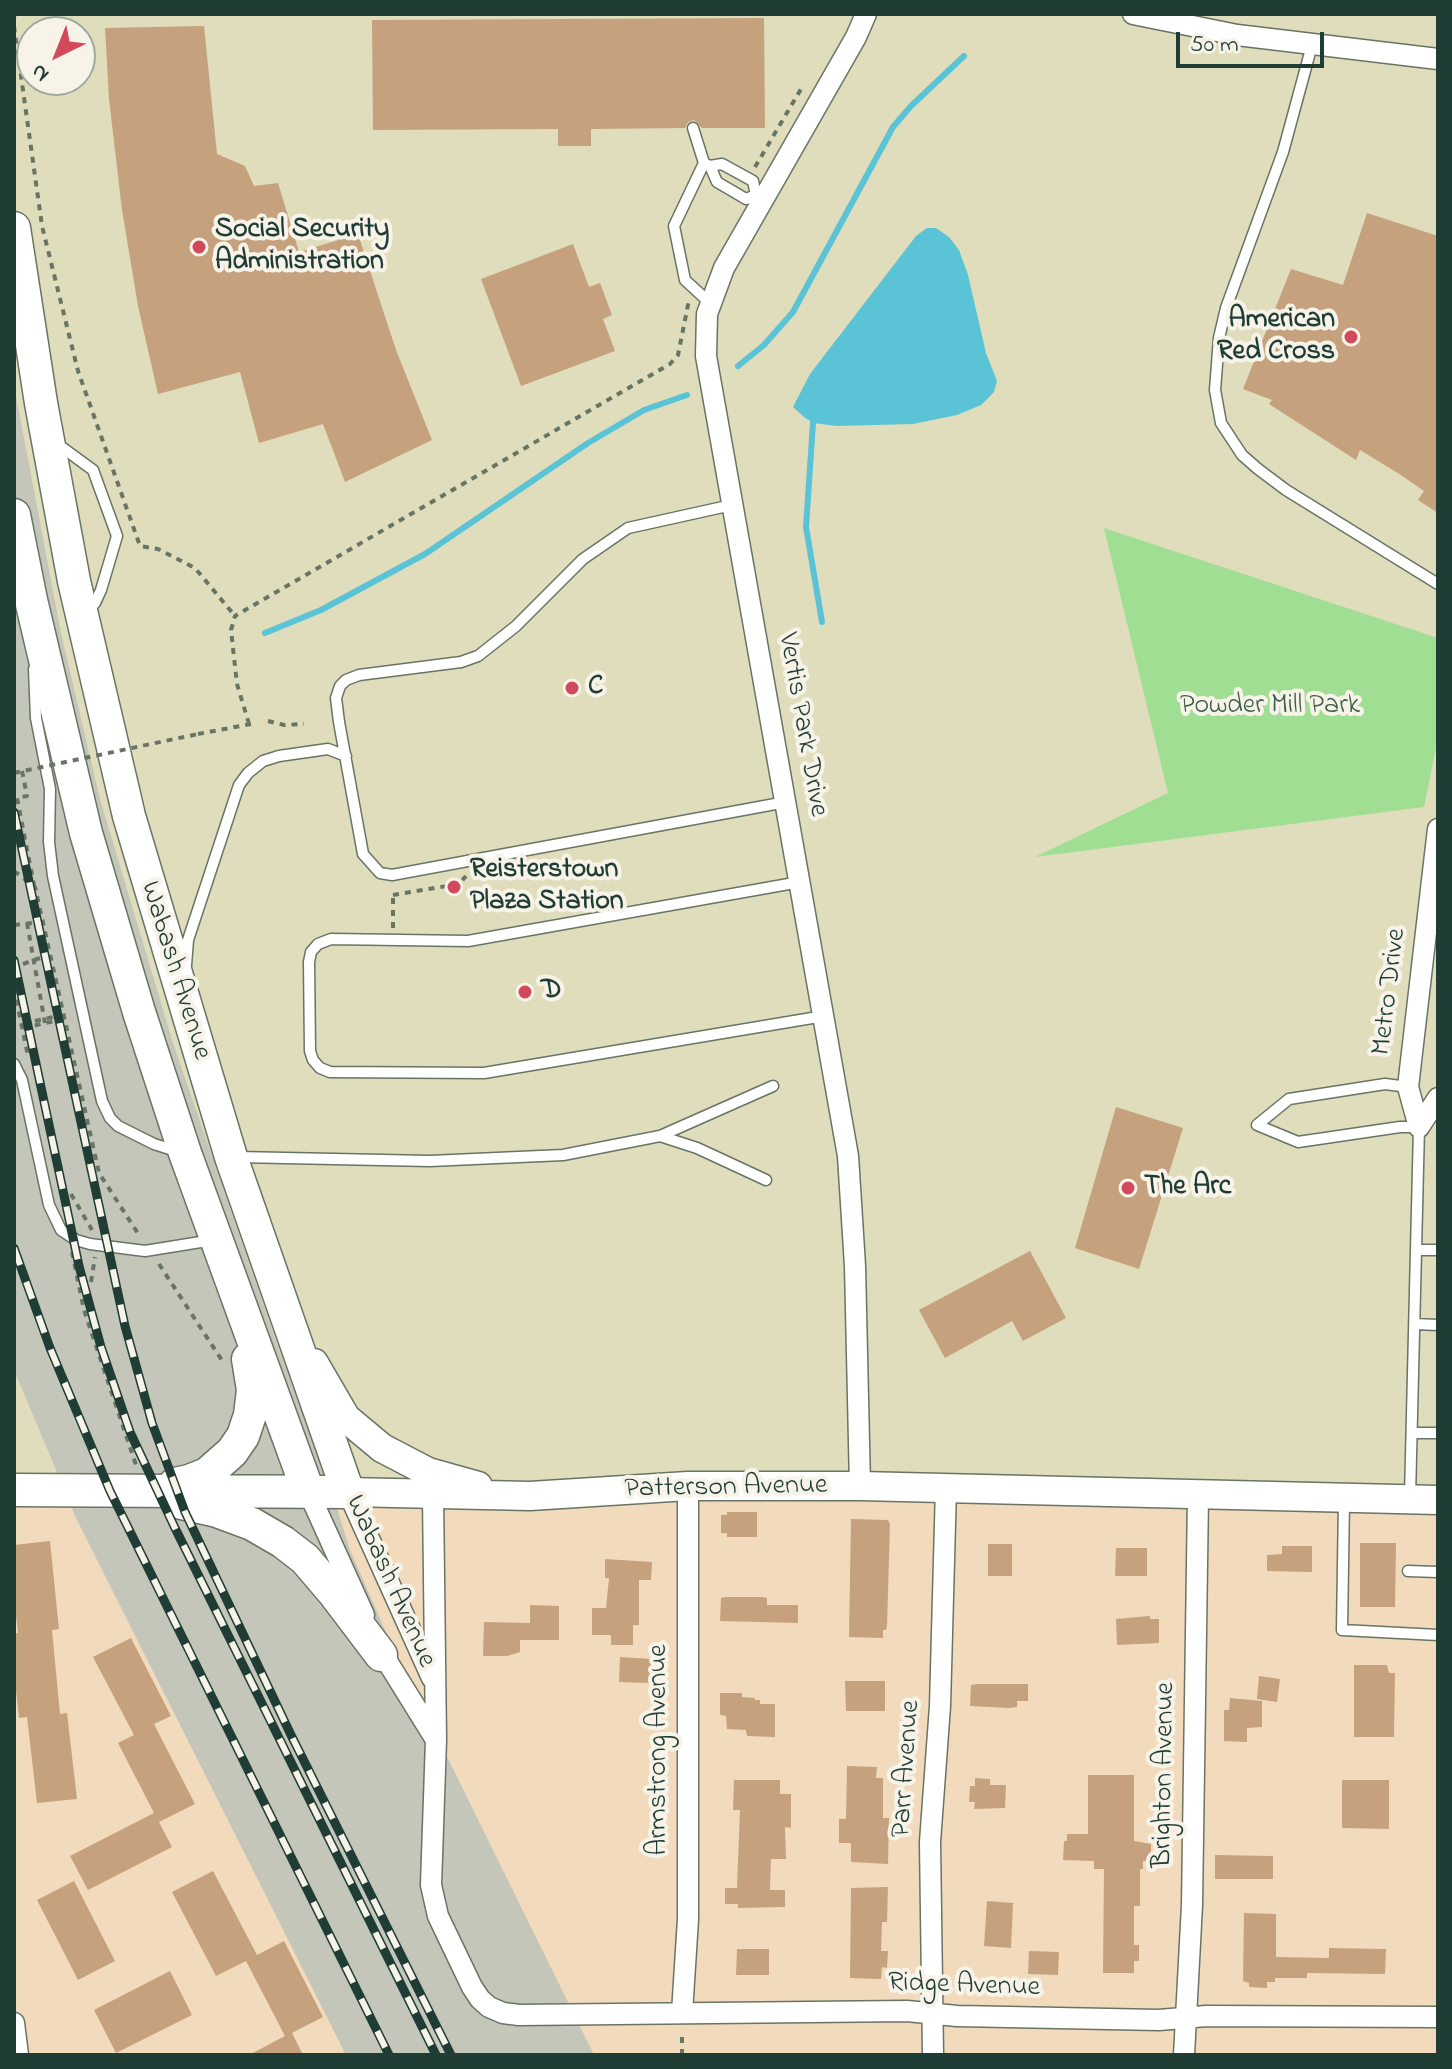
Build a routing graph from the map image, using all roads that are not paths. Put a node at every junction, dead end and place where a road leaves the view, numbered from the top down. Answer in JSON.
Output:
{"nodes":[{"id":1,"x":866,"y":14,"type":"edge"},
{"id":2,"x":1133,"y":14,"type":"edge"},
{"id":3,"x":1156,"y":17,"type":"edge"},
{"id":4,"x":1312,"y":45,"type":"junction"},
{"id":5,"x":1438,"y":59,"type":"edge"},
{"id":6,"x":693,"y":128,"type":"dead end"},
{"id":7,"x":707,"y":165,"type":"junction"},
{"id":8,"x":760,"y":196,"type":"junction"},
{"id":9,"x":14,"y":228,"type":"edge"},
{"id":10,"x":711,"y":304,"type":"junction"},
{"id":11,"x":47,"y":438,"type":"junction"},
{"id":12,"x":732,"y":505,"type":"junction"},
{"id":13,"x":14,"y":515,"type":"edge"},
{"id":14,"x":1438,"y":584,"type":"edge"},
{"id":15,"x":31,"y":600,"type":"junction"},
{"id":16,"x":82,"y":617,"type":"junction"},
{"id":17,"x":346,"y":756,"type":"junction"},
{"id":18,"x":786,"y":802,"type":"junction"},
{"id":19,"x":1438,"y":829,"type":"edge"},
{"id":20,"x":800,"y":882,"type":"junction"},
{"id":21,"x":182,"y":999,"type":"junction"},
{"id":22,"x":824,"y":1016,"type":"junction"},
{"id":23,"x":14,"y":1064,"type":"edge"},
{"id":24,"x":773,"y":1086,"type":"dead end"},
{"id":25,"x":1408,"y":1087,"type":"junction"},
{"id":26,"x":1438,"y":1091,"type":"edge"},
{"id":27,"x":1438,"y":1098,"type":"edge"},
{"id":28,"x":1428,"y":1126,"type":"edge"},
{"id":29,"x":660,"y":1136,"type":"junction"},
{"id":30,"x":185,"y":1153,"type":"junction"},
{"id":31,"x":231,"y":1157,"type":"junction"},
{"id":32,"x":766,"y":1180,"type":"dead end"},
{"id":33,"x":216,"y":1239,"type":"junction"},
{"id":34,"x":1416,"y":1250,"type":"junction"},
{"id":35,"x":1438,"y":1250,"type":"edge"},
{"id":36,"x":269,"y":1267,"type":"junction"},
{"id":37,"x":233,"y":1285,"type":"junction"},
{"id":38,"x":1414,"y":1324,"type":"junction"},
{"id":39,"x":1438,"y":1325,"type":"edge"},
{"id":40,"x":1412,"y":1433,"type":"junction"},
{"id":41,"x":1438,"y":1433,"type":"edge"},
{"id":42,"x":688,"y":1486,"type":"junction"},
{"id":43,"x":860,"y":1486,"type":"junction"},
{"id":44,"x":946,"y":1487,"type":"junction"},
{"id":45,"x":14,"y":1490,"type":"edge"},
{"id":46,"x":131,"y":1491,"type":"junction"},
{"id":47,"x":308,"y":1491,"type":"junction"},
{"id":48,"x":348,"y":1492,"type":"junction"},
{"id":49,"x":433,"y":1496,"type":"junction"},
{"id":50,"x":530,"y":1496,"type":"junction"},
{"id":51,"x":1198,"y":1496,"type":"junction"},
{"id":52,"x":1344,"y":1498,"type":"junction"},
{"id":53,"x":1424,"y":1500,"type":"edge"},
{"id":54,"x":1408,"y":1571,"type":"dead end"},
{"id":55,"x":1438,"y":1572,"type":"edge"},
{"id":56,"x":1438,"y":1635,"type":"edge"},
{"id":57,"x":381,"y":1655,"type":"junction"},
{"id":58,"x":435,"y":1685,"type":"junction"},
{"id":59,"x":436,"y":1740,"type":"junction"},
{"id":60,"x":682,"y":2013,"type":"junction"},
{"id":61,"x":933,"y":2014,"type":"junction"},
{"id":62,"x":1438,"y":2017,"type":"edge"},
{"id":63,"x":1184,"y":2018,"type":"junction"},
{"id":64,"x":14,"y":2023,"type":"edge"},
{"id":65,"x":18,"y":2055,"type":"edge"},
{"id":66,"x":933,"y":2055,"type":"edge"},
{"id":67,"x":1184,"y":2055,"type":"edge"}],
"edges":[{"from":1,"to":8,"type":"street","name":"Vertis Park Drive"},
{"from":2,"to":3,"type":"street"},
{"from":3,"to":4,"type":"street"},
{"from":4,"to":5,"type":"street"},
{"from":4,"to":14,"type":"lane"},
{"from":6,"to":7,"type":"lane"},
{"from":7,"to":8,"type":"lane"},
{"from":7,"to":8,"type":"lane"},
{"from":7,"to":10,"type":"lane"},
{"from":8,"to":10,"type":"street","name":"Vertis Park Drive"},
{"from":9,"to":11,"type":"main road","name":"Wabash Avenue"},
{"from":10,"to":12,"type":"street","name":"Vertis Park Drive"},
{"from":11,"to":16,"type":"main road","name":"Wabash Avenue"},
{"from":11,"to":16,"type":"lane"},
{"from":12,"to":17,"type":"lane"},
{"from":12,"to":18,"type":"street","name":"Vertis Park Drive"},
{"from":13,"to":15,"type":"main road","name":"Wabash Avenue"},
{"from":15,"to":30,"type":"main road","name":"Wabash Avenue"},
{"from":15,"to":30,"type":"lane"},
{"from":16,"to":21,"type":"main road","name":"Wabash Avenue"},
{"from":17,"to":18,"type":"lane"},
{"from":17,"to":21,"type":"lane"},
{"from":18,"to":20,"type":"street","name":"Vertis Park Drive"},
{"from":19,"to":25,"type":"street","name":"Metro Drive"},
{"from":20,"to":22,"type":"street","name":"Vertis Park Drive"},
{"from":20,"to":22,"type":"lane"},
{"from":21,"to":31,"type":"main road","name":"Wabash Avenue"},
{"from":22,"to":43,"type":"street","name":"Vertis Park Drive"},
{"from":23,"to":33,"type":"lane"},
{"from":24,"to":29,"type":"lane"},
{"from":25,"to":26,"type":"street"},
{"from":25,"to":28,"type":"street","name":"Metro Drive"},
{"from":25,"to":28,"type":"lane"},
{"from":27,"to":28,"type":"street"},
{"from":28,"to":34,"type":"lane"},
{"from":29,"to":31,"type":"lane"},
{"from":29,"to":32,"type":"lane"},
{"from":30,"to":33,"type":"main road","name":"Wabash Avenue"},
{"from":31,"to":36,"type":"main road","name":"Wabash Avenue"},
{"from":33,"to":37,"type":"main road","name":"Wabash Avenue"},
{"from":34,"to":35,"type":"lane"},
{"from":34,"to":38,"type":"lane"},
{"from":36,"to":48,"type":"main road","name":"Wabash Avenue"},
{"from":36,"to":50,"type":"main road"},
{"from":37,"to":46,"type":"main road"},
{"from":37,"to":47,"type":"main road","name":"Wabash Avenue"},
{"from":38,"to":39,"type":"lane"},
{"from":38,"to":40,"type":"lane"},
{"from":40,"to":41,"type":"lane"},
{"from":40,"to":53,"type":"lane"},
{"from":42,"to":43,"type":"main road","name":"Patterson Avenue"},
{"from":42,"to":50,"type":"main road","name":"Patterson Avenue"},
{"from":42,"to":60,"type":"street","name":"Armstrong Avenue"},
{"from":43,"to":44,"type":"main road","name":"Patterson Avenue"},
{"from":44,"to":51,"type":"main road","name":"Patterson Avenue"},
{"from":44,"to":61,"type":"street","name":"Parr Avenue"},
{"from":45,"to":46,"type":"main road","name":"Patterson Avenue"},
{"from":46,"to":47,"type":"main road","name":"Patterson Avenue"},
{"from":46,"to":57,"type":"main road"},
{"from":47,"to":48,"type":"main road","name":"Patterson Avenue"},
{"from":47,"to":57,"type":"street","name":"Wabash Avenue"},
{"from":48,"to":49,"type":"main road","name":"Patterson Avenue"},
{"from":48,"to":58,"type":"street","name":"Wabash Avenue"},
{"from":49,"to":50,"type":"main road","name":"Patterson Avenue"},
{"from":49,"to":58,"type":"street"},
{"from":51,"to":52,"type":"main road","name":"Patterson Avenue"},
{"from":51,"to":63,"type":"street","name":"Brighton Avenue"},
{"from":52,"to":53,"type":"main road","name":"Patterson Avenue"},
{"from":52,"to":56,"type":"lane"},
{"from":54,"to":55,"type":"lane"},
{"from":57,"to":59,"type":"street","name":"Wabash Avenue"},
{"from":58,"to":59,"type":"street"},
{"from":59,"to":60,"type":"street","name":"Ridge Avenue"},
{"from":60,"to":61,"type":"street","name":"Ridge Avenue"},
{"from":61,"to":63,"type":"street","name":"Ridge Avenue"},
{"from":61,"to":66,"type":"street","name":"Parr Avenue"},
{"from":62,"to":63,"type":"street","name":"Ridge Avenue"},
{"from":63,"to":67,"type":"street","name":"Brighton Avenue"},
{"from":64,"to":65,"type":"street"}]}
